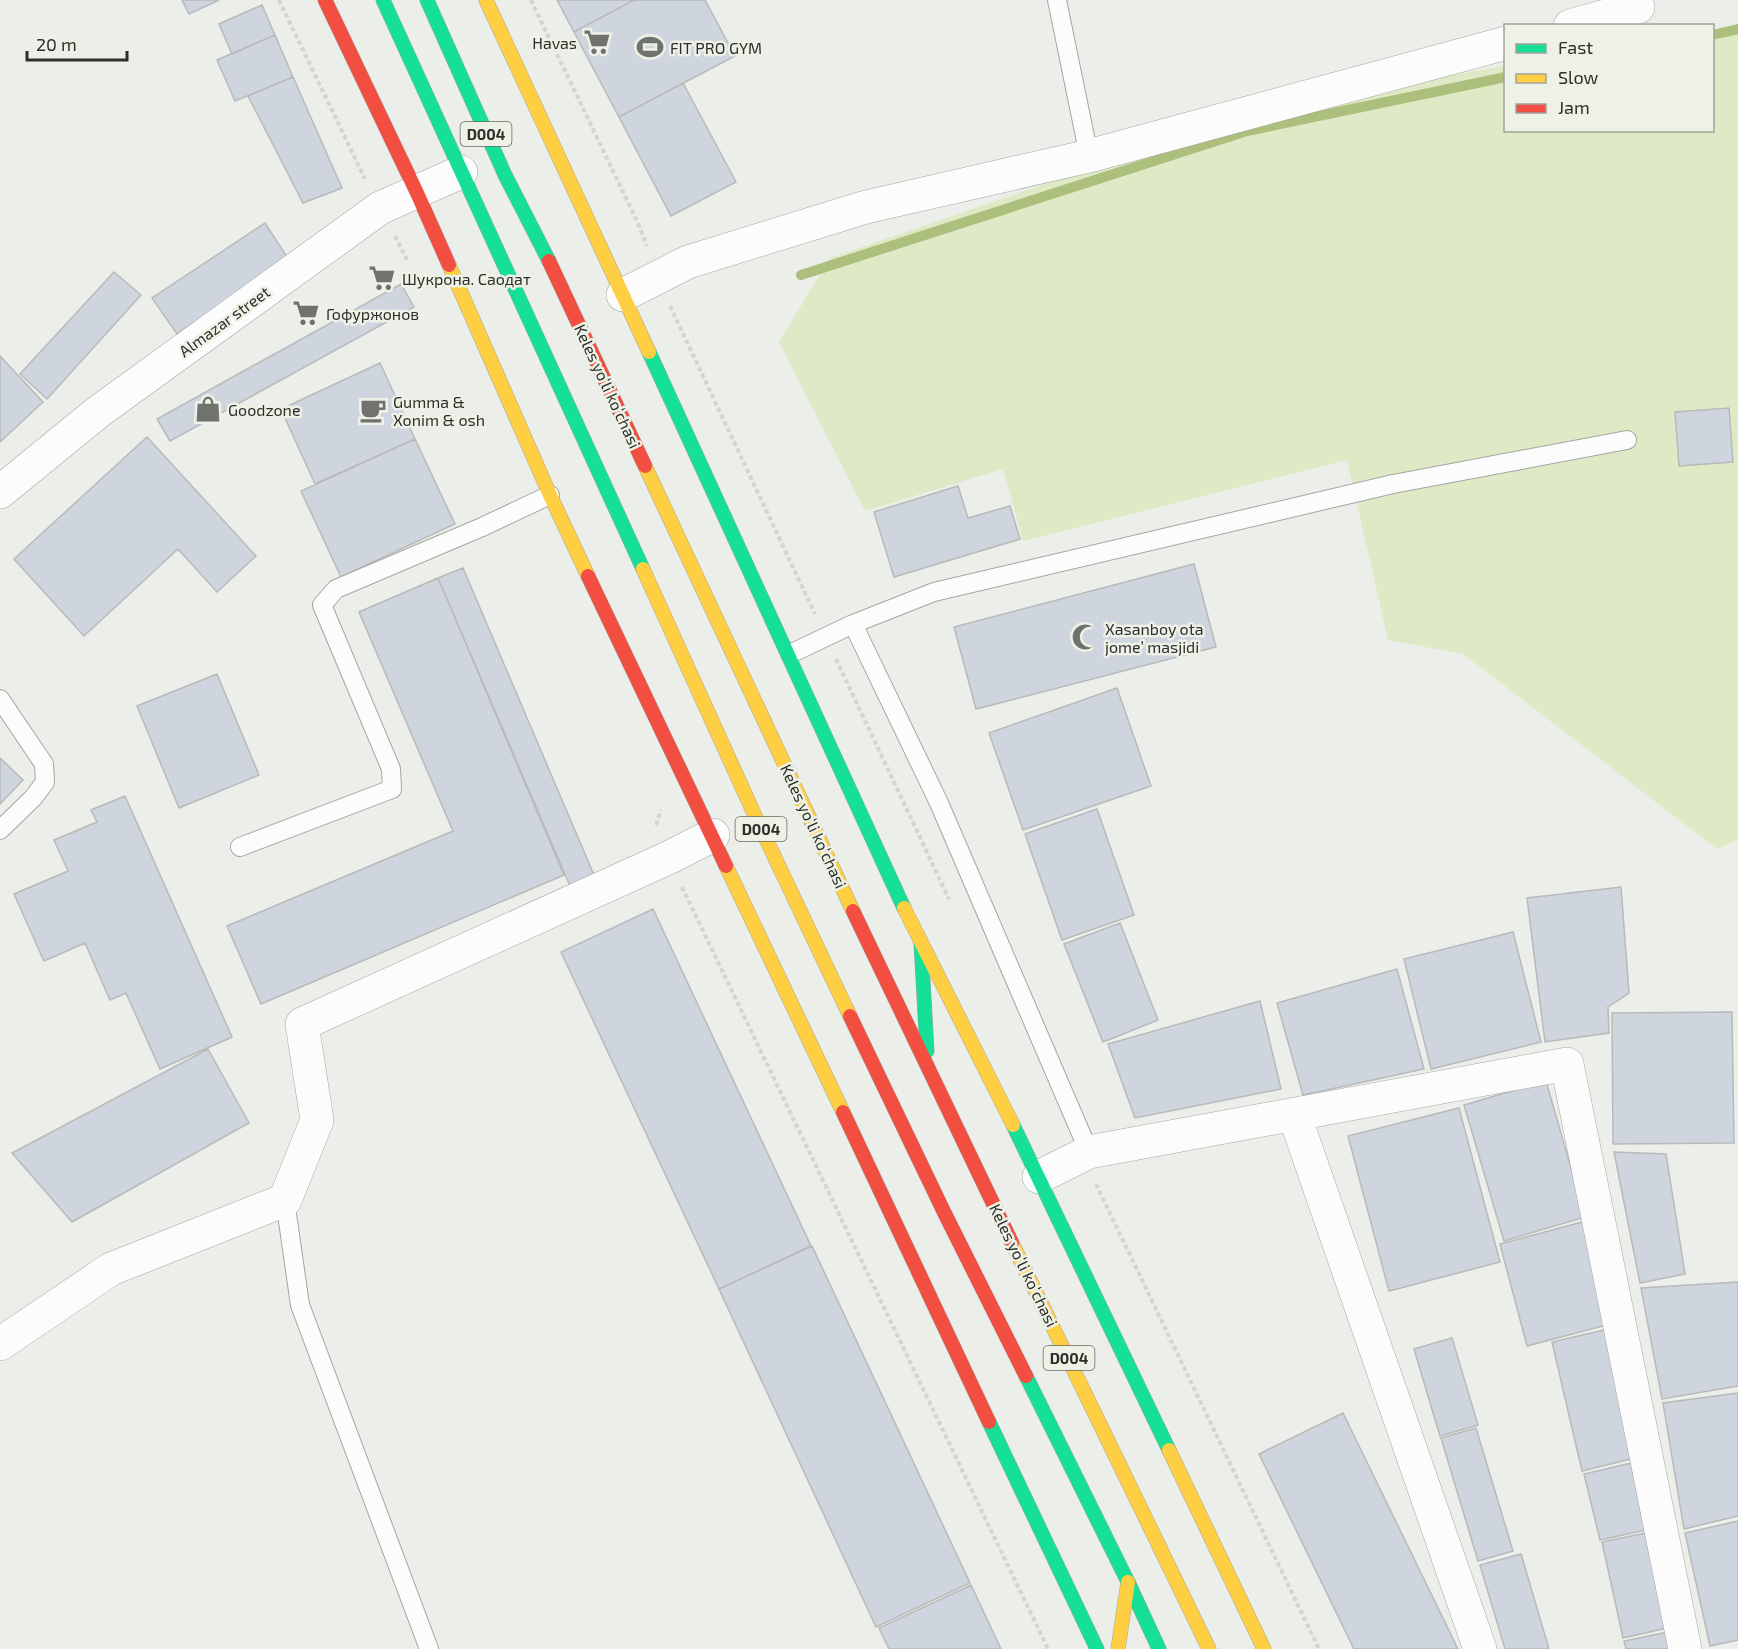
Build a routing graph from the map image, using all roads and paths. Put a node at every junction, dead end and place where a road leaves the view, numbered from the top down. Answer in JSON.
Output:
{"nodes":[{"id":1,"x":279,"y":0,"type":"edge"},
{"id":2,"x":325,"y":0,"type":"edge"},
{"id":3,"x":383,"y":0,"type":"edge"},
{"id":4,"x":427,"y":0,"type":"edge"},
{"id":5,"x":486,"y":0,"type":"edge"},
{"id":6,"x":531,"y":0,"type":"edge"},
{"id":7,"x":1057,"y":0,"type":"edge"},
{"id":8,"x":1638,"y":7,"type":"dead end"},
{"id":9,"x":1577,"y":24,"type":"edge"},
{"id":10,"x":1504,"y":44,"type":"edge"},
{"id":11,"x":1089,"y":156,"type":"junction"},
{"id":12,"x":461,"y":172,"type":"junction"},
{"id":13,"x":368,"y":187,"type":"dead end"},
{"id":14,"x":417,"y":193,"type":"junction"},
{"id":15,"x":393,"y":231,"type":"dead end"},
{"id":16,"x":412,"y":272,"type":"dead end"},
{"id":17,"x":659,"y":277,"type":"junction"},
{"id":18,"x":623,"y":295,"type":"junction"},
{"id":19,"x":1627,"y":440,"type":"dead end"},
{"id":20,"x":0,"y":492,"type":"edge"},
{"id":21,"x":550,"y":495,"type":"junction"},
{"id":22,"x":853,"y":624,"type":"junction"},
{"id":23,"x":825,"y":637,"type":"junction"},
{"id":24,"x":790,"y":654,"type":"junction"},
{"id":25,"x":0,"y":699,"type":"edge"},
{"id":26,"x":658,"y":802,"type":"dead end"},
{"id":27,"x":0,"y":830,"type":"edge"},
{"id":28,"x":713,"y":835,"type":"junction"},
{"id":29,"x":240,"y":847,"type":"dead end"},
{"id":30,"x":670,"y":857,"type":"junction"},
{"id":31,"x":952,"y":905,"type":"dead end"},
{"id":32,"x":921,"y":944,"type":"junction"},
{"id":33,"x":927,"y":1068,"type":"junction"},
{"id":34,"x":1294,"y":1114,"type":"junction"},
{"id":35,"x":1092,"y":1168,"type":"junction"},
{"id":36,"x":1039,"y":1177,"type":"junction"},
{"id":37,"x":285,"y":1200,"type":"junction"},
{"id":38,"x":0,"y":1344,"type":"edge"},
{"id":39,"x":1128,"y":1582,"type":"junction"},
{"id":40,"x":429,"y":1649,"type":"edge"},
{"id":41,"x":1048,"y":1649,"type":"edge"},
{"id":42,"x":1096,"y":1649,"type":"edge"},
{"id":43,"x":1118,"y":1649,"type":"edge"},
{"id":44,"x":1159,"y":1649,"type":"edge"},
{"id":45,"x":1209,"y":1649,"type":"edge"},
{"id":46,"x":1264,"y":1649,"type":"edge"},
{"id":47,"x":1319,"y":1649,"type":"edge"},
{"id":48,"x":1480,"y":1649,"type":"edge"},
{"id":49,"x":1684,"y":1649,"type":"edge"}],
"edges":[{"from":1,"to":13,"type":"path"},
{"from":2,"to":14,"type":"main road"},
{"from":3,"to":12,"type":"main road","number":"D004"},
{"from":4,"to":33,"type":"main road","name":"Keles yoʻli koʻchasi","number":"D004"},
{"from":5,"to":18,"type":"main road"},
{"from":6,"to":17,"type":"path"},
{"from":7,"to":11,"type":"lane"},
{"from":8,"to":9,"type":"street"},
{"from":10,"to":11,"type":"street"},
{"from":11,"to":17,"type":"street"},
{"from":12,"to":14,"type":"street","name":"Almazar street"},
{"from":12,"to":39,"type":"main road","number":"D004"},
{"from":14,"to":20,"type":"street","name":"Almazar street"},
{"from":14,"to":21,"type":"main road"},
{"from":15,"to":16,"type":"path"},
{"from":17,"to":18,"type":"street"},
{"from":17,"to":23,"type":"path"},
{"from":18,"to":24,"type":"main road"},
{"from":19,"to":22,"type":"lane"},
{"from":21,"to":28,"type":"main road"},
{"from":21,"to":29,"type":"lane"},
{"from":22,"to":23,"type":"lane"},
{"from":22,"to":35,"type":"lane"},
{"from":23,"to":24,"type":"lane"},
{"from":23,"to":31,"type":"path"},
{"from":24,"to":32,"type":"main road"},
{"from":25,"to":27,"type":"lane"},
{"from":26,"to":30,"type":"path"},
{"from":28,"to":30,"type":"street"},
{"from":28,"to":42,"type":"main road"},
{"from":30,"to":37,"type":"street"},
{"from":30,"to":41,"type":"path"},
{"from":32,"to":33,"type":"main road"},
{"from":32,"to":36,"type":"main road"},
{"from":33,"to":45,"type":"main road","name":"Keles yoʻli koʻchasi","number":"D004"},
{"from":34,"to":35,"type":"street"},
{"from":34,"to":48,"type":"street"},
{"from":34,"to":49,"type":"street"},
{"from":35,"to":36,"type":"street"},
{"from":35,"to":47,"type":"path"},
{"from":36,"to":46,"type":"main road"},
{"from":37,"to":38,"type":"street"},
{"from":37,"to":40,"type":"lane"},
{"from":39,"to":43,"type":"main road"},
{"from":39,"to":44,"type":"main road","number":"D004"}]}
